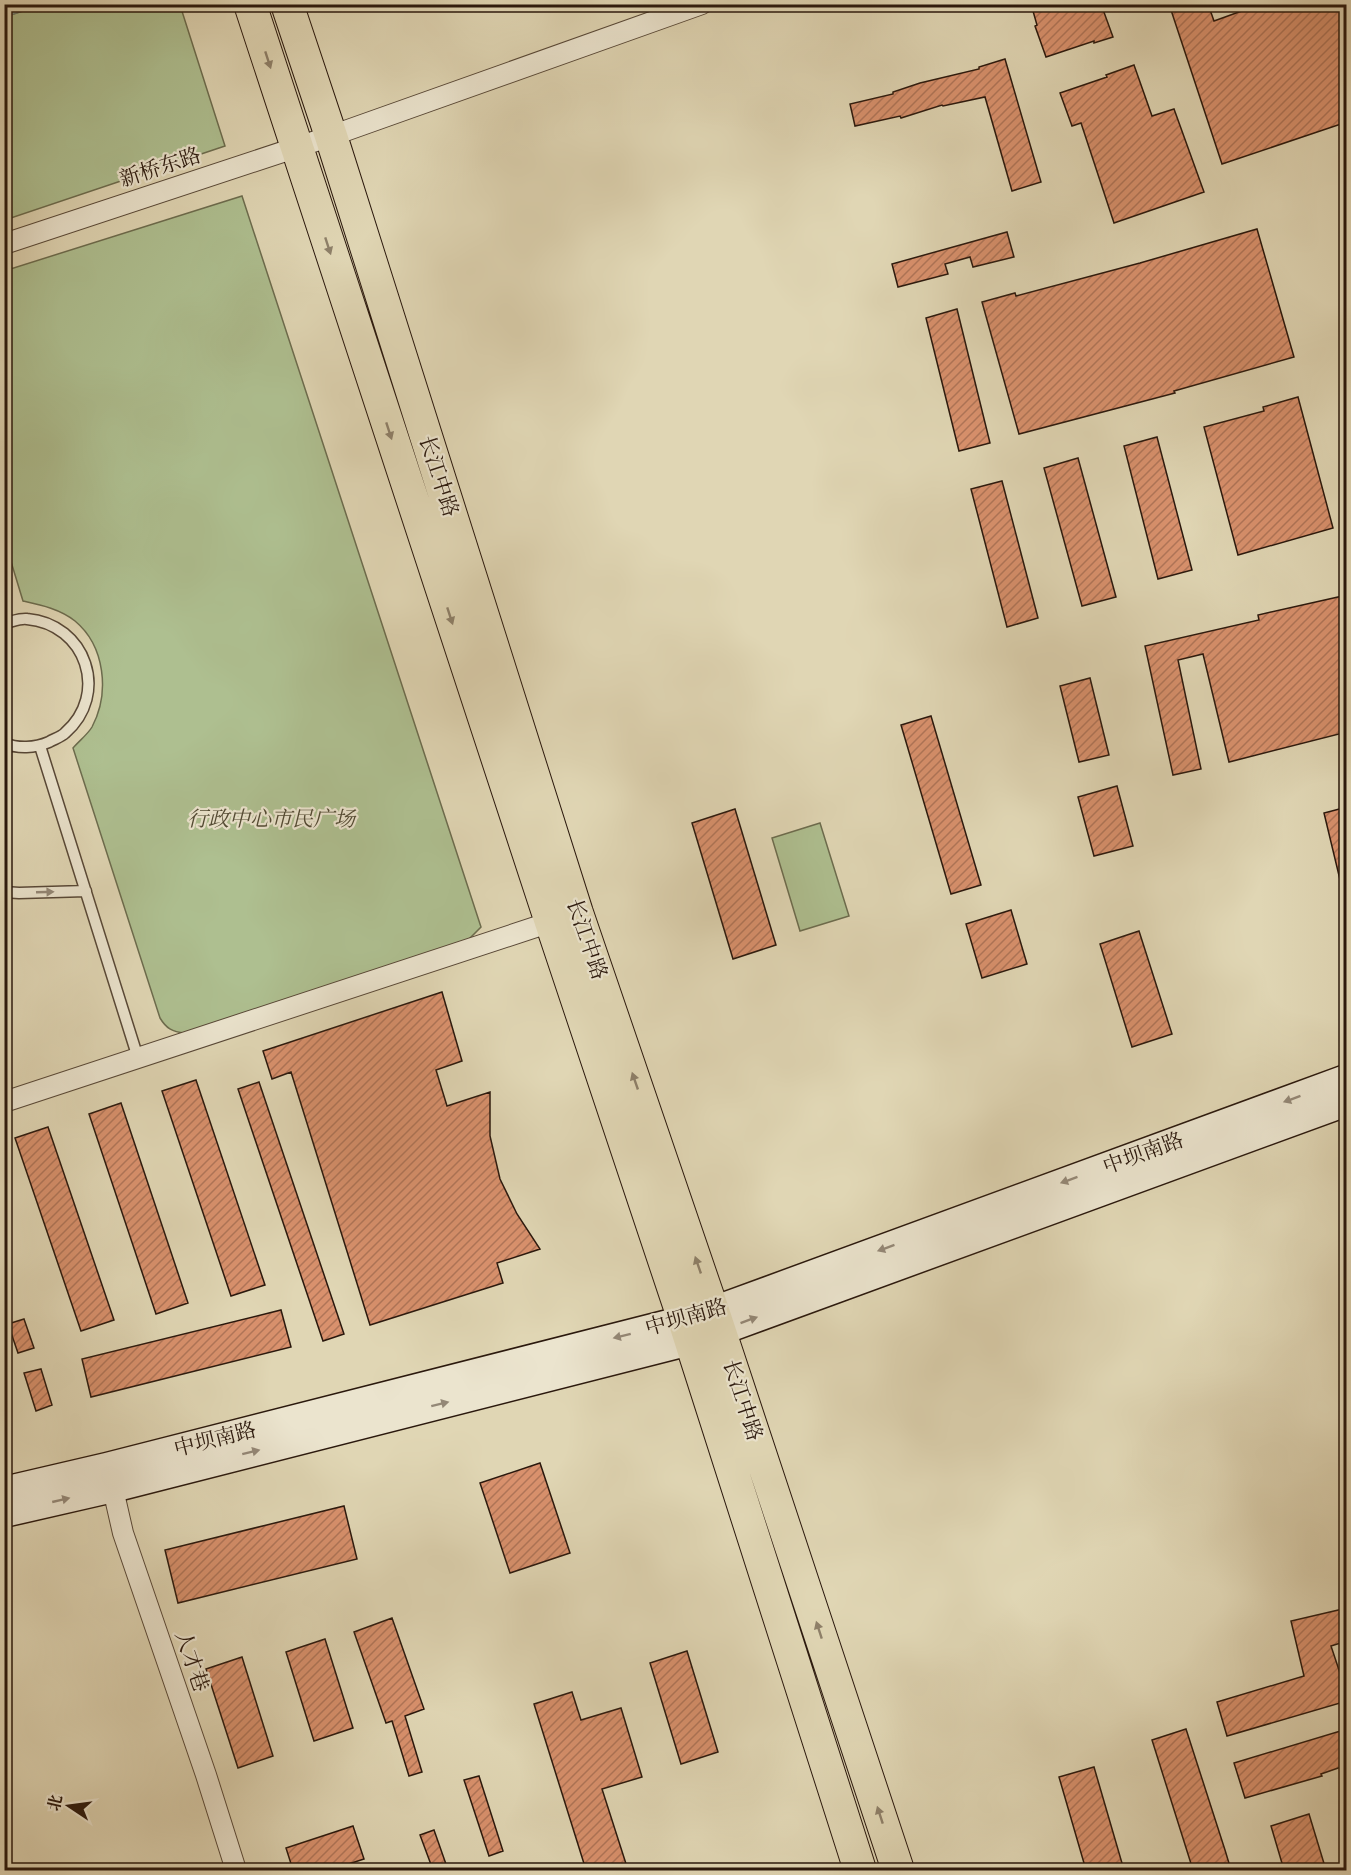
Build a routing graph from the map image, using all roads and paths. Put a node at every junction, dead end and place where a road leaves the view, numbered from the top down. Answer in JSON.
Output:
{"nodes":[{"id":1,"x":250,"y":4,"type":"edge"},
{"id":2,"x":287,"y":4,"type":"edge"},
{"id":3,"x":702,"y":4,"type":"edge"},
{"id":4,"x":331,"y":136,"type":"junction"},
{"id":5,"x":296,"y":148,"type":"junction"},
{"id":6,"x":4,"y":244,"type":"edge"},
{"id":7,"x":4,"y":623,"type":"edge"},
{"id":8,"x":4,"y":743,"type":"edge"},
{"id":9,"x":40,"y":746,"type":"junction"},
{"id":10,"x":86,"y":891,"type":"junction"},
{"id":11,"x":4,"y":892,"type":"edge"},
{"id":12,"x":564,"y":918,"type":"junction"},
{"id":13,"x":138,"y":1058,"type":"junction"},
{"id":14,"x":1347,"y":1079,"type":"edge"},
{"id":15,"x":4,"y":1102,"type":"edge"},
{"id":16,"x":1347,"y":1102,"type":"edge"},
{"id":17,"x":702,"y":1326,"type":"junction"},
{"id":18,"x":107,"y":1467,"type":"junction"},
{"id":19,"x":4,"y":1491,"type":"edge"},
{"id":20,"x":4,"y":1513,"type":"edge"},
{"id":21,"x":236,"y":1870,"type":"edge"},
{"id":22,"x":860,"y":1870,"type":"edge"},
{"id":23,"x":898,"y":1870,"type":"edge"}],
"edges":[{"from":1,"to":5,"type":"main road","name":"长江中路","one_way":true},
{"from":2,"to":4,"type":"main road","name":"长江中路"},
{"from":3,"to":4,"type":"street","name":"新桥东路"},
{"from":4,"to":5,"type":"street","name":"新桥东路"},
{"from":4,"to":12,"type":"main road","name":"长江中路"},
{"from":5,"to":6,"type":"street","name":"新桥东路"},
{"from":5,"to":12,"type":"main road","name":"长江中路","one_way":true},
{"from":7,"to":9,"type":"lane"},
{"from":8,"to":9,"type":"lane"},
{"from":9,"to":10,"type":"lane"},
{"from":11,"to":10,"type":"lane","one_way":true},
{"from":10,"to":13,"type":"lane"},
{"from":12,"to":13,"type":"street"},
{"from":12,"to":17,"type":"main road","name":"长江中路"},
{"from":13,"to":15,"type":"street"},
{"from":14,"to":17,"type":"main road","name":"中坝南路","one_way":true},
{"from":17,"to":16,"type":"main road","name":"中坝南路","one_way":true},
{"from":17,"to":18,"type":"main road","name":"中坝南路","one_way":true},
{"from":20,"to":17,"type":"main road","name":"中坝南路","one_way":true},
{"from":17,"to":22,"type":"main road","name":"长江中路"},
{"from":23,"to":17,"type":"main road","name":"长江中路","one_way":true},
{"from":18,"to":19,"type":"main road","name":"中坝南路"},
{"from":18,"to":21,"type":"street","name":"人才巷"}]}
